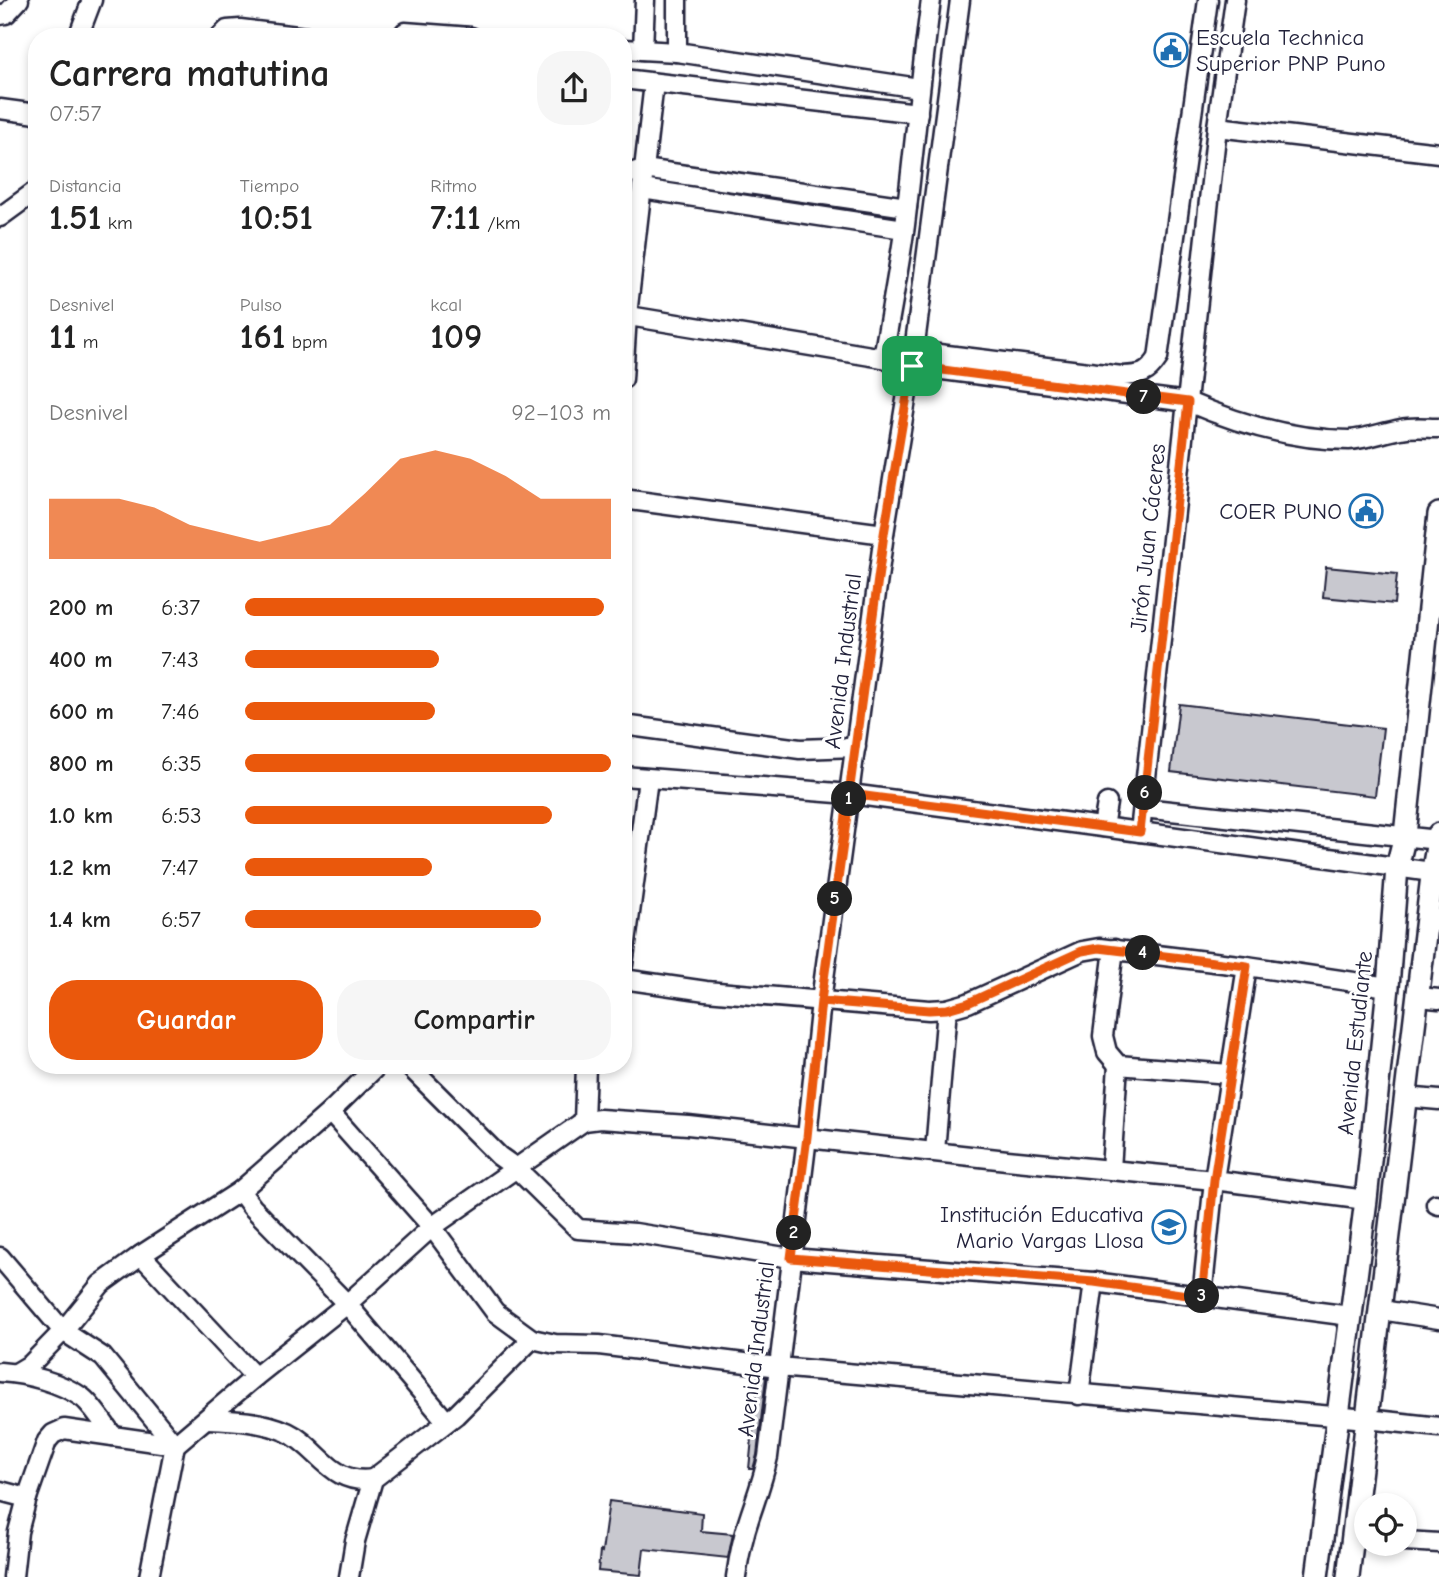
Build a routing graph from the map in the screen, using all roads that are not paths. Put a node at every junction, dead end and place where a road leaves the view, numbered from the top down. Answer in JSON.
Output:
{"nodes":[{"id":1,"x":19,"y":0,"type":"edge"},
{"id":2,"x":92,"y":0,"type":"edge"},
{"id":3,"x":645,"y":0,"type":"edge"},
{"id":4,"x":677,"y":0,"type":"edge"},
{"id":5,"x":931,"y":0,"type":"edge"},
{"id":6,"x":960,"y":0,"type":"edge"},
{"id":7,"x":1208,"y":0,"type":"edge"},
{"id":8,"x":1235,"y":0,"type":"edge"},
{"id":9,"x":0,"y":15,"type":"edge"},
{"id":10,"x":81,"y":28,"type":"edge"},
{"id":11,"x":632,"y":49,"type":"edge"},
{"id":12,"x":643,"y":50,"type":"junction"},
{"id":13,"x":677,"y":52,"type":"junction"},
{"id":14,"x":632,"y":80,"type":"edge"},
{"id":15,"x":654,"y":83,"type":"junction"},
{"id":16,"x":919,"y":88,"type":"junction"},
{"id":17,"x":0,"y":109,"type":"edge"},
{"id":18,"x":28,"y":113,"type":"edge"},
{"id":19,"x":918,"y":113,"type":"junction"},
{"id":20,"x":1217,"y":127,"type":"junction"},
{"id":21,"x":1439,"y":153,"type":"edge"},
{"id":22,"x":644,"y":169,"type":"junction"},
{"id":23,"x":632,"y":172,"type":"edge"},
{"id":24,"x":642,"y":190,"type":"junction"},
{"id":25,"x":28,"y":197,"type":"edge"},
{"id":26,"x":907,"y":207,"type":"junction"},
{"id":27,"x":0,"y":217,"type":"edge"},
{"id":28,"x":904,"y":229,"type":"junction"},
{"id":29,"x":632,"y":264,"type":"edge"},
{"id":30,"x":632,"y":316,"type":"edge"},
{"id":31,"x":883,"y":358,"type":"junction"},
{"id":32,"x":913,"y":359,"type":"junction"},
{"id":33,"x":1188,"y":402,"type":"junction"},
{"id":34,"x":1439,"y":428,"type":"edge"},
{"id":35,"x":632,"y":500,"type":"edge"},
{"id":36,"x":1439,"y":514,"type":"edge"},
{"id":37,"x":884,"y":534,"type":"junction"},
{"id":38,"x":632,"y":727,"type":"edge"},
{"id":39,"x":856,"y":747,"type":"junction"},
{"id":40,"x":632,"y":777,"type":"edge"},
{"id":41,"x":648,"y":779,"type":"junction"},
{"id":42,"x":850,"y":794,"type":"junction"},
{"id":43,"x":1107,"y":803,"type":"dead end"},
{"id":44,"x":1143,"y":808,"type":"junction"},
{"id":45,"x":1103,"y":827,"type":"junction"},
{"id":46,"x":1140,"y":832,"type":"junction"},
{"id":47,"x":1439,"y":834,"type":"edge"},
{"id":48,"x":1405,"y":835,"type":"junction"},
{"id":49,"x":1438,"y":840,"type":"edge"},
{"id":50,"x":1397,"y":867,"type":"junction"},
{"id":51,"x":1436,"y":873,"type":"edge"},
{"id":52,"x":632,"y":898,"type":"edge"},
{"id":53,"x":1114,"y":949,"type":"junction"},
{"id":54,"x":1247,"y":966,"type":"junction"},
{"id":55,"x":632,"y":980,"type":"edge"},
{"id":56,"x":1388,"y":987,"type":"junction"},
{"id":57,"x":1429,"y":998,"type":"edge"},
{"id":58,"x":821,"y":1001,"type":"junction"},
{"id":59,"x":947,"y":1009,"type":"junction"},
{"id":60,"x":1118,"y":1065,"type":"junction"},
{"id":61,"x":369,"y":1074,"type":"edge"},
{"id":62,"x":417,"y":1074,"type":"edge"},
{"id":63,"x":586,"y":1074,"type":"edge"},
{"id":64,"x":1229,"y":1074,"type":"junction"},
{"id":65,"x":1405,"y":1097,"type":"junction"},
{"id":66,"x":1439,"y":1100,"type":"edge"},
{"id":67,"x":330,"y":1112,"type":"junction"},
{"id":68,"x":584,"y":1121,"type":"junction"},
{"id":69,"x":807,"y":1137,"type":"junction"},
{"id":70,"x":935,"y":1151,"type":"junction"},
{"id":71,"x":516,"y":1168,"type":"junction"},
{"id":72,"x":1111,"y":1169,"type":"junction"},
{"id":73,"x":1214,"y":1180,"type":"junction"},
{"id":74,"x":240,"y":1191,"type":"junction"},
{"id":75,"x":1366,"y":1200,"type":"junction"},
{"id":76,"x":432,"y":1227,"type":"junction"},
{"id":77,"x":141,"y":1255,"type":"junction"},
{"id":78,"x":0,"y":1257,"type":"edge"},
{"id":79,"x":791,"y":1258,"type":"junction"},
{"id":80,"x":1094,"y":1282,"type":"junction"},
{"id":81,"x":1202,"y":1297,"type":"junction"},
{"id":82,"x":347,"y":1304,"type":"junction"},
{"id":83,"x":1381,"y":1310,"type":"junction"},
{"id":84,"x":1350,"y":1316,"type":"junction"},
{"id":85,"x":1439,"y":1319,"type":"edge"},
{"id":86,"x":63,"y":1331,"type":"junction"},
{"id":87,"x":532,"y":1339,"type":"junction"},
{"id":88,"x":778,"y":1367,"type":"junction"},
{"id":89,"x":8,"y":1373,"type":"edge"},
{"id":90,"x":255,"y":1377,"type":"junction"},
{"id":91,"x":1079,"y":1395,"type":"junction"},
{"id":92,"x":1338,"y":1418,"type":"junction"},
{"id":93,"x":207,"y":1419,"type":"junction"},
{"id":94,"x":1367,"y":1419,"type":"junction"},
{"id":95,"x":447,"y":1422,"type":"junction"},
{"id":96,"x":1439,"y":1427,"type":"edge"},
{"id":97,"x":113,"y":1436,"type":"junction"},
{"id":98,"x":175,"y":1445,"type":"junction"},
{"id":99,"x":373,"y":1479,"type":"junction"},
{"id":100,"x":0,"y":1491,"type":"edge"},
{"id":101,"x":1363,"y":1493,"type":"edge"},
{"id":102,"x":27,"y":1498,"type":"junction"},
{"id":103,"x":1417,"y":1542,"type":"edge"},
{"id":104,"x":1439,"y":1543,"type":"edge"},
{"id":105,"x":1354,"y":1556,"type":"edge"},
{"id":106,"x":13,"y":1577,"type":"edge"},
{"id":107,"x":149,"y":1577,"type":"edge"},
{"id":108,"x":349,"y":1577,"type":"edge"},
{"id":109,"x":736,"y":1577,"type":"edge"},
{"id":110,"x":1317,"y":1577,"type":"edge"},
{"id":111,"x":1348,"y":1577,"type":"edge"}],
"edges":[{"from":1,"to":9,"type":"street"},
{"from":2,"to":10,"type":"street"},
{"from":3,"to":12,"type":"street"},
{"from":4,"to":13,"type":"street"},
{"from":5,"to":16,"type":"street"},
{"from":6,"to":32,"type":"street","name":"Avenida Industrial"},
{"from":7,"to":32,"type":"street"},
{"from":8,"to":20,"type":"street","name":"Jirón Juan Cáceres"},
{"from":11,"to":12,"type":"street"},
{"from":12,"to":13,"type":"street"},
{"from":13,"to":16,"type":"street"},
{"from":14,"to":15,"type":"street"},
{"from":15,"to":19,"type":"street"},
{"from":15,"to":22,"type":"street"},
{"from":16,"to":19,"type":"street"},
{"from":17,"to":18,"type":"street"},
{"from":19,"to":26,"type":"street"},
{"from":20,"to":21,"type":"street"},
{"from":20,"to":33,"type":"street","name":"Jirón Juan Cáceres"},
{"from":22,"to":23,"type":"street"},
{"from":22,"to":24,"type":"street"},
{"from":22,"to":26,"type":"street"},
{"from":24,"to":28,"type":"street"},
{"from":24,"to":29,"type":"street"},
{"from":25,"to":27,"type":"street"},
{"from":26,"to":28,"type":"street"},
{"from":28,"to":31,"type":"street"},
{"from":30,"to":31,"type":"street"},
{"from":31,"to":32,"type":"street"},
{"from":32,"to":33,"type":"street"},
{"from":32,"to":37,"type":"street","name":"Avenida Industrial"},
{"from":33,"to":34,"type":"street"},
{"from":33,"to":44,"type":"street","name":"Jirón Juan Cáceres"},
{"from":35,"to":37,"type":"street"},
{"from":36,"to":48,"type":"street","name":"Avenida Estudiante"},
{"from":37,"to":39,"type":"street","name":"Avenida Industrial"},
{"from":38,"to":39,"type":"street"},
{"from":39,"to":42,"type":"street","name":"Avenida Industrial"},
{"from":40,"to":41,"type":"street"},
{"from":41,"to":42,"type":"street"},
{"from":41,"to":52,"type":"street"},
{"from":42,"to":45,"type":"street"},
{"from":42,"to":58,"type":"street","name":"Avenida Industrial"},
{"from":43,"to":45,"type":"street"},
{"from":44,"to":46,"type":"street","name":"Jirón Juan Cáceres"},
{"from":44,"to":48,"type":"street"},
{"from":45,"to":46,"type":"street"},
{"from":46,"to":50,"type":"street"},
{"from":47,"to":49,"type":"street"},
{"from":48,"to":49,"type":"street"},
{"from":48,"to":50,"type":"street","name":"Avenida Estudiante"},
{"from":49,"to":51,"type":"street"},
{"from":50,"to":51,"type":"street"},
{"from":50,"to":56,"type":"street","name":"Avenida Estudiante"},
{"from":51,"to":57,"type":"street"},
{"from":53,"to":54,"type":"street"},
{"from":53,"to":59,"type":"street"},
{"from":53,"to":60,"type":"street"},
{"from":54,"to":56,"type":"street"},
{"from":54,"to":64,"type":"street"},
{"from":55,"to":58,"type":"street"},
{"from":56,"to":75,"type":"street","name":"Avenida Estudiante"},
{"from":57,"to":65,"type":"street"},
{"from":58,"to":59,"type":"street"},
{"from":58,"to":69,"type":"street","name":"Avenida Industrial"},
{"from":59,"to":70,"type":"street"},
{"from":60,"to":64,"type":"street"},
{"from":60,"to":72,"type":"street"},
{"from":61,"to":67,"type":"street"},
{"from":62,"to":71,"type":"street"},
{"from":63,"to":68,"type":"street"},
{"from":64,"to":73,"type":"street"},
{"from":65,"to":66,"type":"street"},
{"from":65,"to":83,"type":"street"},
{"from":67,"to":74,"type":"street"},
{"from":67,"to":76,"type":"street"},
{"from":68,"to":69,"type":"street"},
{"from":68,"to":71,"type":"street"},
{"from":69,"to":70,"type":"street"},
{"from":69,"to":79,"type":"street","name":"Avenida Industrial"},
{"from":70,"to":72,"type":"street"},
{"from":71,"to":76,"type":"street"},
{"from":71,"to":79,"type":"street"},
{"from":72,"to":73,"type":"street"},
{"from":73,"to":75,"type":"street"},
{"from":73,"to":81,"type":"street"},
{"from":74,"to":77,"type":"street"},
{"from":74,"to":82,"type":"street"},
{"from":75,"to":84,"type":"street","name":"Avenida Estudiante"},
{"from":76,"to":82,"type":"street"},
{"from":76,"to":87,"type":"street"},
{"from":77,"to":86,"type":"street"},
{"from":77,"to":90,"type":"street"},
{"from":78,"to":86,"type":"street"},
{"from":79,"to":80,"type":"street"},
{"from":79,"to":88,"type":"street","name":"Avenida Industrial"},
{"from":80,"to":81,"type":"street"},
{"from":80,"to":91,"type":"street"},
{"from":81,"to":84,"type":"street"},
{"from":82,"to":90,"type":"street"},
{"from":82,"to":95,"type":"street"},
{"from":83,"to":85,"type":"street"},
{"from":83,"to":94,"type":"street"},
{"from":84,"to":92,"type":"street","name":"Avenida Estudiante"},
{"from":86,"to":89,"type":"street"},
{"from":86,"to":98,"type":"street"},
{"from":87,"to":88,"type":"street"},
{"from":87,"to":95,"type":"street"},
{"from":88,"to":91,"type":"street"},
{"from":88,"to":109,"type":"street","name":"Avenida Industrial"},
{"from":89,"to":97,"type":"street"},
{"from":90,"to":93,"type":"street"},
{"from":91,"to":92,"type":"street"},
{"from":92,"to":94,"type":"street"},
{"from":92,"to":110,"type":"street","name":"Avenida Estudiante"},
{"from":93,"to":98,"type":"street"},
{"from":93,"to":99,"type":"street"},
{"from":94,"to":96,"type":"street"},
{"from":94,"to":101,"type":"street"},
{"from":95,"to":99,"type":"street"},
{"from":97,"to":98,"type":"street"},
{"from":97,"to":102,"type":"street"},
{"from":98,"to":107,"type":"street"},
{"from":99,"to":108,"type":"street"},
{"from":100,"to":102,"type":"street"},
{"from":102,"to":106,"type":"street"},
{"from":103,"to":104,"type":"street"},
{"from":105,"to":111,"type":"street"}]}
